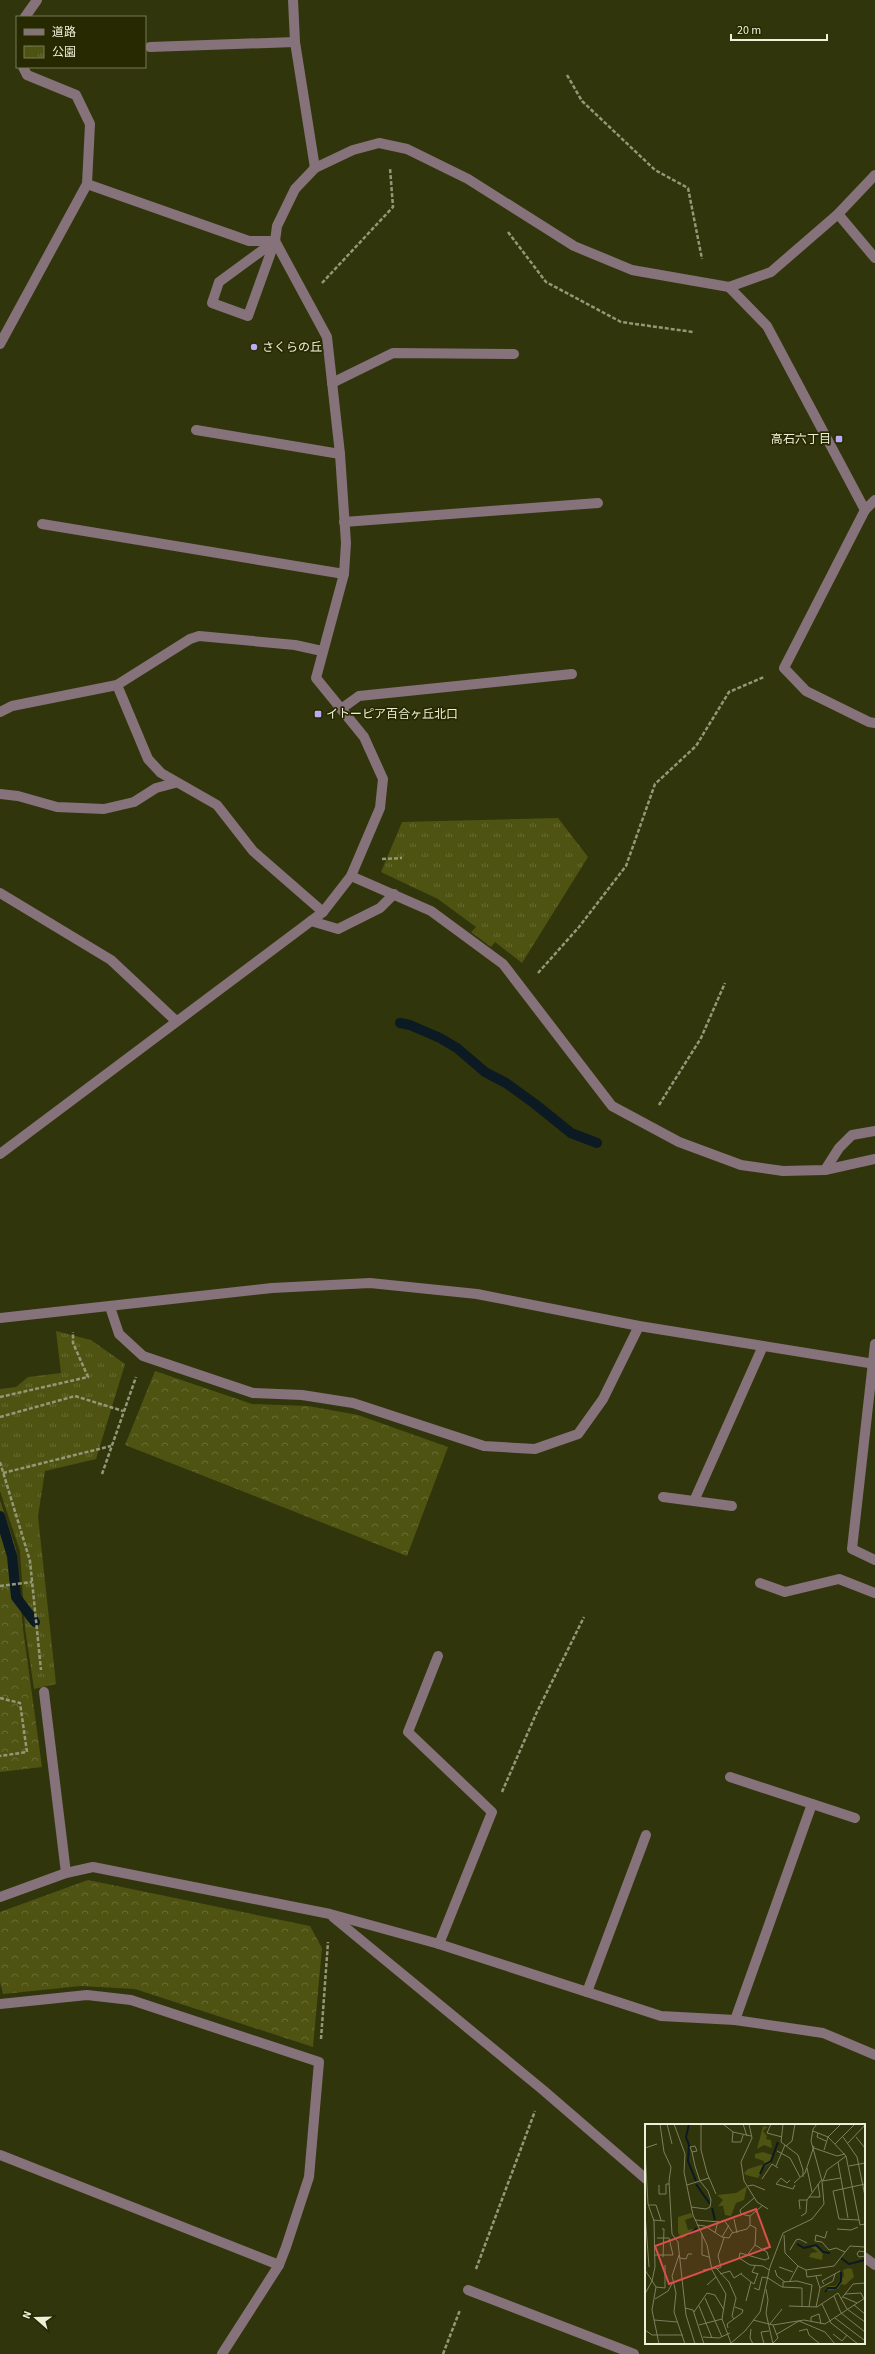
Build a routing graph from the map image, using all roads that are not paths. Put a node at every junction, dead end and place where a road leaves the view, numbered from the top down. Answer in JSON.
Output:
{"nodes":[{"id":1,"x":37,"y":0,"type":"edge"},
{"id":2,"x":293,"y":0,"type":"edge"},
{"id":3,"x":26,"y":16,"type":"edge"},
{"id":4,"x":295,"y":42,"type":"junction"},
{"id":5,"x":150,"y":47,"type":"dead end"},
{"id":6,"x":23,"y":68,"type":"edge"},
{"id":7,"x":315,"y":168,"type":"junction"},
{"id":8,"x":875,"y":175,"type":"edge"},
{"id":9,"x":87,"y":184,"type":"junction"},
{"id":10,"x":838,"y":214,"type":"junction"},
{"id":11,"x":275,"y":241,"type":"junction"},
{"id":12,"x":875,"y":258,"type":"edge"},
{"id":13,"x":729,"y":286,"type":"junction"},
{"id":14,"x":0,"y":344,"type":"edge"},
{"id":15,"x":514,"y":354,"type":"dead end"},
{"id":16,"x":332,"y":383,"type":"junction"},
{"id":17,"x":196,"y":430,"type":"dead end"},
{"id":18,"x":340,"y":454,"type":"junction"},
{"id":19,"x":875,"y":500,"type":"edge"},
{"id":20,"x":598,"y":503,"type":"dead end"},
{"id":21,"x":864,"y":510,"type":"junction"},
{"id":22,"x":344,"y":522,"type":"junction"},
{"id":23,"x":42,"y":524,"type":"dead end"},
{"id":24,"x":344,"y":574,"type":"junction"},
{"id":25,"x":322,"y":651,"type":"junction"},
{"id":26,"x":572,"y":674,"type":"dead end"},
{"id":27,"x":117,"y":685,"type":"junction"},
{"id":28,"x":341,"y":709,"type":"junction"},
{"id":29,"x":0,"y":712,"type":"edge"},
{"id":30,"x":875,"y":723,"type":"edge"},
{"id":31,"x":175,"y":783,"type":"junction"},
{"id":32,"x":0,"y":794,"type":"edge"},
{"id":33,"x":351,"y":876,"type":"junction"},
{"id":34,"x":0,"y":893,"type":"edge"},
{"id":35,"x":394,"y":894,"type":"junction"},
{"id":36,"x":323,"y":912,"type":"junction"},
{"id":37,"x":311,"y":921,"type":"junction"},
{"id":38,"x":176,"y":1021,"type":"junction"},
{"id":39,"x":875,"y":1130,"type":"edge"},
{"id":40,"x":0,"y":1154,"type":"edge"},
{"id":41,"x":875,"y":1159,"type":"edge"},
{"id":42,"x":824,"y":1170,"type":"junction"},
{"id":43,"x":110,"y":1307,"type":"junction"},
{"id":44,"x":0,"y":1318,"type":"edge"},
{"id":45,"x":638,"y":1326,"type":"junction"},
{"id":46,"x":875,"y":1344,"type":"edge"},
{"id":47,"x":763,"y":1346,"type":"junction"},
{"id":48,"x":874,"y":1364,"type":"edge"},
{"id":49,"x":663,"y":1497,"type":"dead end"},
{"id":50,"x":694,"y":1501,"type":"junction"},
{"id":51,"x":732,"y":1506,"type":"dead end"},
{"id":52,"x":875,"y":1560,"type":"edge"},
{"id":53,"x":760,"y":1583,"type":"dead end"},
{"id":54,"x":875,"y":1593,"type":"edge"},
{"id":55,"x":438,"y":1656,"type":"dead end"},
{"id":56,"x":44,"y":1692,"type":"road end"},
{"id":57,"x":730,"y":1777,"type":"dead end"},
{"id":58,"x":812,"y":1804,"type":"junction"},
{"id":59,"x":855,"y":1818,"type":"dead end"},
{"id":60,"x":646,"y":1835,"type":"dead end"},
{"id":61,"x":66,"y":1873,"type":"junction"},
{"id":62,"x":0,"y":1897,"type":"edge"},
{"id":63,"x":330,"y":1914,"type":"junction"},
{"id":64,"x":439,"y":1944,"type":"junction"},
{"id":65,"x":587,"y":1992,"type":"junction"},
{"id":66,"x":0,"y":2004,"type":"edge"},
{"id":67,"x":735,"y":2020,"type":"junction"},
{"id":68,"x":875,"y":2055,"type":"edge"},
{"id":69,"x":0,"y":2155,"type":"edge"},
{"id":70,"x":645,"y":2178,"type":"edge"},
{"id":71,"x":865,"y":2258,"type":"edge"},
{"id":72,"x":279,"y":2265,"type":"junction"},
{"id":73,"x":875,"y":2265,"type":"edge"},
{"id":74,"x":468,"y":2290,"type":"road end"},
{"id":75,"x":222,"y":2354,"type":"edge"},
{"id":76,"x":634,"y":2354,"type":"edge"}],
"edges":[{"from":1,"to":3,"type":"street"},
{"from":2,"to":4,"type":"street"},
{"from":4,"to":5,"type":"street"},
{"from":4,"to":7,"type":"street"},
{"from":6,"to":9,"type":"street"},
{"from":7,"to":11,"type":"street"},
{"from":7,"to":13,"type":"street"},
{"from":8,"to":10,"type":"street"},
{"from":9,"to":11,"type":"street"},
{"from":9,"to":14,"type":"street"},
{"from":10,"to":12,"type":"street"},
{"from":10,"to":13,"type":"street"},
{"from":11,"to":11,"type":"street"},
{"from":11,"to":16,"type":"street"},
{"from":13,"to":21,"type":"street"},
{"from":15,"to":16,"type":"street"},
{"from":16,"to":18,"type":"street"},
{"from":17,"to":18,"type":"street"},
{"from":18,"to":22,"type":"street"},
{"from":19,"to":21,"type":"street"},
{"from":20,"to":22,"type":"street"},
{"from":21,"to":30,"type":"street"},
{"from":22,"to":24,"type":"street"},
{"from":23,"to":24,"type":"street"},
{"from":24,"to":25,"type":"street"},
{"from":25,"to":27,"type":"street"},
{"from":25,"to":28,"type":"street"},
{"from":26,"to":28,"type":"street"},
{"from":27,"to":29,"type":"street"},
{"from":27,"to":31,"type":"street"},
{"from":28,"to":33,"type":"street"},
{"from":31,"to":32,"type":"street"},
{"from":31,"to":36,"type":"street"},
{"from":33,"to":35,"type":"street"},
{"from":33,"to":36,"type":"street"},
{"from":34,"to":38,"type":"street"},
{"from":35,"to":37,"type":"street"},
{"from":35,"to":42,"type":"street"},
{"from":36,"to":37,"type":"street"},
{"from":37,"to":38,"type":"street"},
{"from":38,"to":40,"type":"street"},
{"from":39,"to":42,"type":"street"},
{"from":41,"to":42,"type":"street"},
{"from":43,"to":44,"type":"street"},
{"from":43,"to":45,"type":"street"},
{"from":43,"to":45,"type":"street"},
{"from":45,"to":47,"type":"street"},
{"from":46,"to":48,"type":"street"},
{"from":47,"to":48,"type":"street"},
{"from":47,"to":50,"type":"street"},
{"from":48,"to":52,"type":"street"},
{"from":49,"to":50,"type":"street"},
{"from":50,"to":51,"type":"street"},
{"from":53,"to":54,"type":"street"},
{"from":55,"to":64,"type":"street"},
{"from":56,"to":61,"type":"street"},
{"from":57,"to":58,"type":"street"},
{"from":58,"to":59,"type":"street"},
{"from":58,"to":67,"type":"street"},
{"from":60,"to":65,"type":"street"},
{"from":61,"to":62,"type":"street"},
{"from":61,"to":63,"type":"street"},
{"from":63,"to":64,"type":"street"},
{"from":63,"to":70,"type":"street"},
{"from":64,"to":65,"type":"street"},
{"from":65,"to":67,"type":"street"},
{"from":66,"to":72,"type":"street"},
{"from":67,"to":68,"type":"street"},
{"from":69,"to":72,"type":"street"},
{"from":71,"to":73,"type":"street"},
{"from":72,"to":75,"type":"street"},
{"from":74,"to":76,"type":"street"}]}
